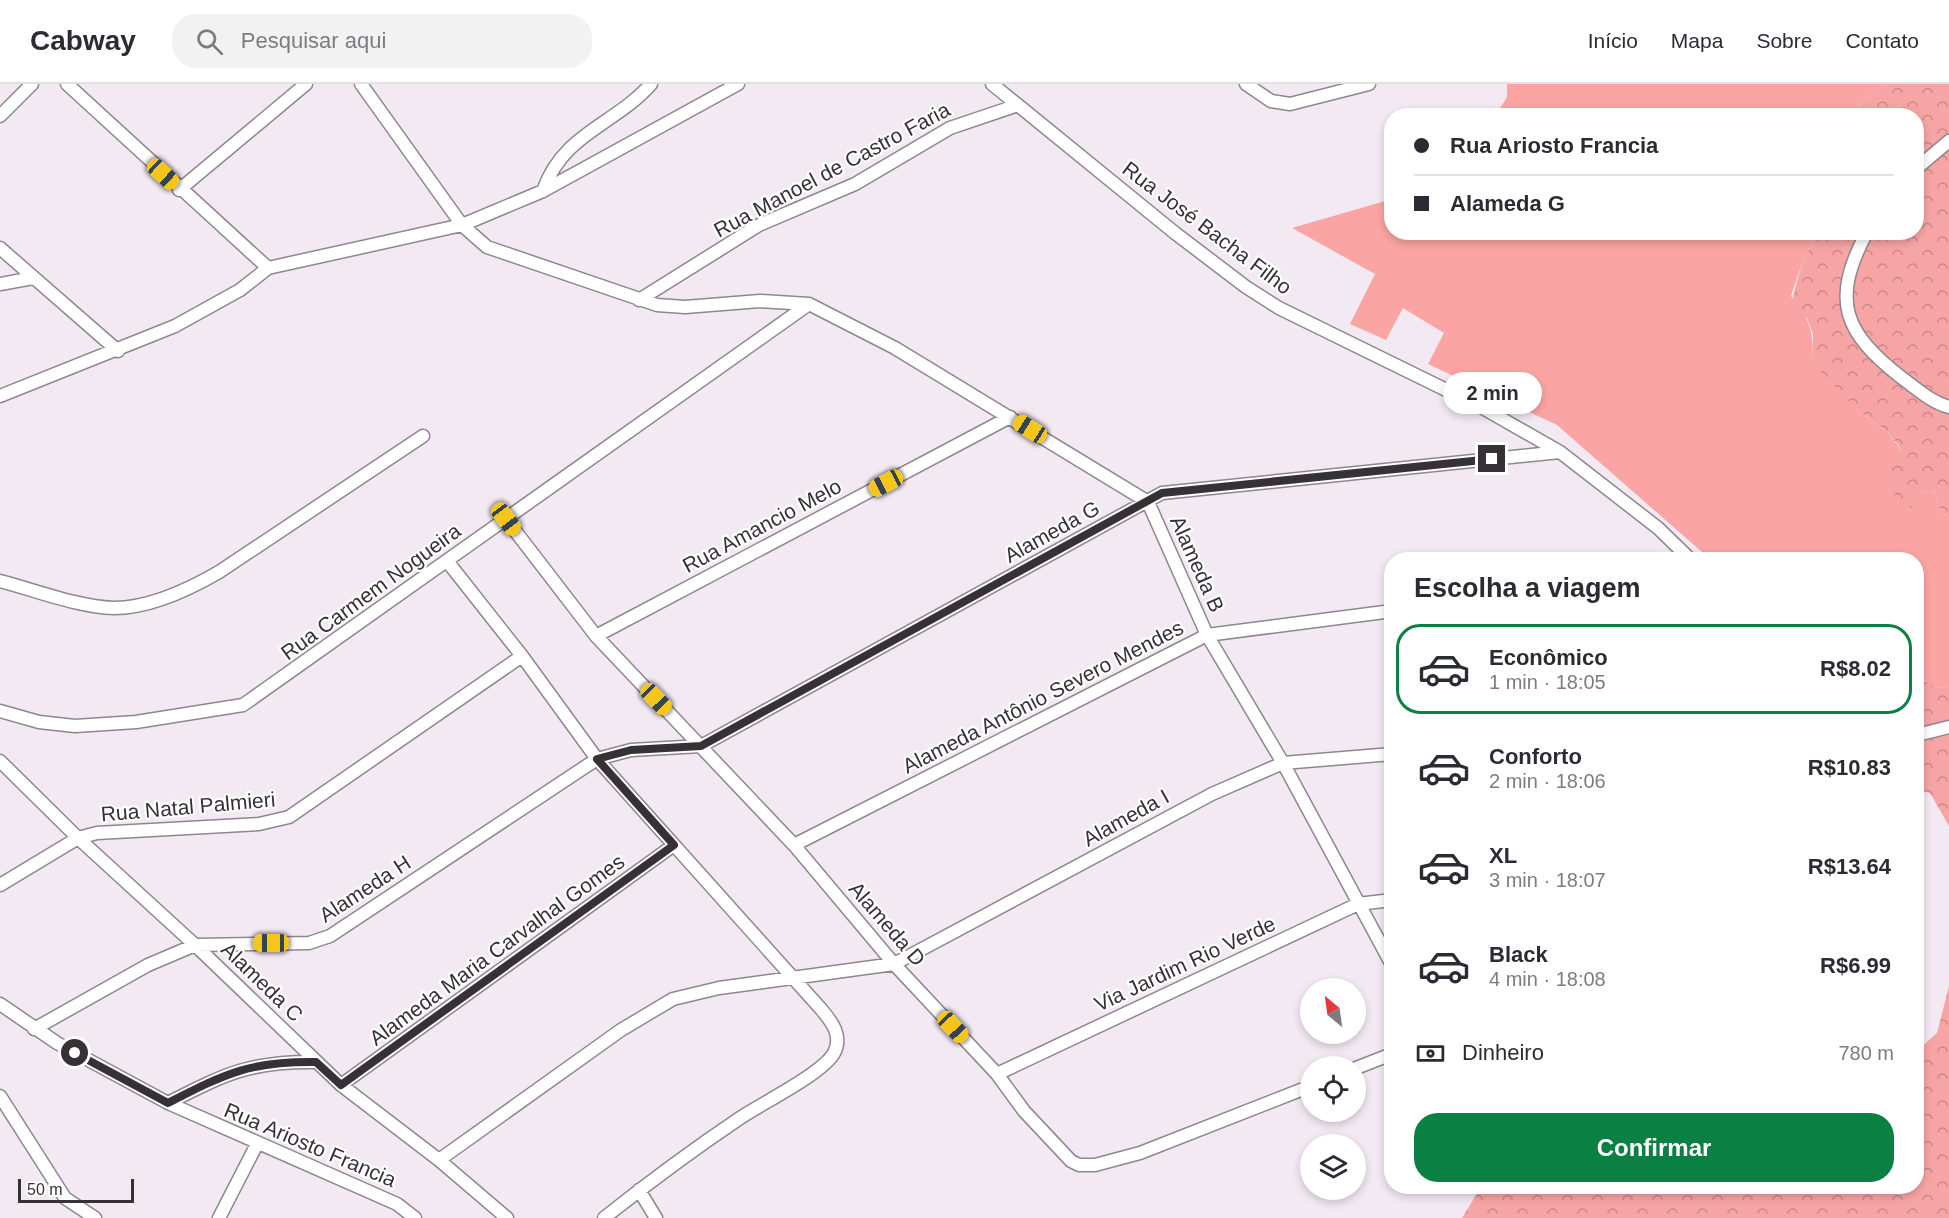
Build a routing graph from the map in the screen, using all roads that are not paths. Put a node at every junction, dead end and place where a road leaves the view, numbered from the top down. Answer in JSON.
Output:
{"nodes":[{"id":1,"x":32,"y":84,"type":"edge"},
{"id":2,"x":67,"y":84,"type":"edge"},
{"id":3,"x":306,"y":84,"type":"edge"},
{"id":4,"x":361,"y":84,"type":"edge"},
{"id":5,"x":651,"y":84,"type":"edge"},
{"id":6,"x":738,"y":84,"type":"edge"},
{"id":7,"x":992,"y":84,"type":"edge"},
{"id":8,"x":1246,"y":84,"type":"edge"},
{"id":9,"x":1369,"y":84,"type":"edge"},
{"id":10,"x":1018,"y":105,"type":"junction"},
{"id":11,"x":0,"y":116,"type":"edge"},
{"id":12,"x":1949,"y":141,"type":"edge"},
{"id":13,"x":1924,"y":162,"type":"edge"},
{"id":14,"x":179,"y":190,"type":"junction"},
{"id":15,"x":543,"y":191,"type":"junction"},
{"id":16,"x":462,"y":225,"type":"junction"},
{"id":17,"x":1863,"y":240,"type":"edge"},
{"id":18,"x":0,"y":248,"type":"edge"},
{"id":19,"x":268,"y":268,"type":"junction"},
{"id":20,"x":33,"y":278,"type":"junction"},
{"id":21,"x":0,"y":285,"type":"edge"},
{"id":22,"x":639,"y":300,"type":"junction"},
{"id":23,"x":809,"y":304,"type":"junction"},
{"id":24,"x":118,"y":351,"type":"junction"},
{"id":25,"x":0,"y":396,"type":"edge"},
{"id":26,"x":1949,"y":407,"type":"edge"},
{"id":27,"x":1010,"y":417,"type":"junction"},
{"id":28,"x":423,"y":436,"type":"dead end"},
{"id":29,"x":1560,"y":452,"type":"junction"},
{"id":30,"x":1148,"y":502,"type":"junction"},
{"id":31,"x":506,"y":519,"type":"junction"},
{"id":32,"x":1683,"y":552,"type":"edge"},
{"id":33,"x":447,"y":561,"type":"junction"},
{"id":34,"x":0,"y":581,"type":"edge"},
{"id":35,"x":1384,"y":612,"type":"edge"},
{"id":36,"x":1208,"y":635,"type":"junction"},
{"id":37,"x":596,"y":636,"type":"junction"},
{"id":38,"x":522,"y":656,"type":"junction"},
{"id":39,"x":0,"y":711,"type":"edge"},
{"id":40,"x":1949,"y":727,"type":"edge"},
{"id":41,"x":1924,"y":733,"type":"edge"},
{"id":42,"x":701,"y":746,"type":"junction"},
{"id":43,"x":1384,"y":755,"type":"edge"},
{"id":44,"x":597,"y":759,"type":"junction"},
{"id":45,"x":0,"y":761,"type":"edge"},
{"id":46,"x":1282,"y":763,"type":"junction"},
{"id":47,"x":78,"y":838,"type":"junction"},
{"id":48,"x":674,"y":845,"type":"junction"},
{"id":49,"x":794,"y":845,"type":"junction"},
{"id":50,"x":0,"y":885,"type":"edge"},
{"id":51,"x":1384,"y":901,"type":"edge"},
{"id":52,"x":1358,"y":904,"type":"junction"},
{"id":53,"x":195,"y":945,"type":"junction"},
{"id":54,"x":1384,"y":951,"type":"edge"},
{"id":55,"x":894,"y":964,"type":"junction"},
{"id":56,"x":794,"y":979,"type":"junction"},
{"id":57,"x":0,"y":1004,"type":"edge"},
{"id":58,"x":34,"y":1029,"type":"junction"},
{"id":59,"x":1384,"y":1057,"type":"edge"},
{"id":60,"x":316,"y":1062,"type":"junction"},
{"id":61,"x":1366,"y":1064,"type":"edge"},
{"id":62,"x":997,"y":1074,"type":"junction"},
{"id":63,"x":341,"y":1085,"type":"junction"},
{"id":64,"x":1300,"y":1090,"type":"edge"},
{"id":65,"x":0,"y":1095,"type":"edge"},
{"id":66,"x":168,"y":1103,"type":"junction"},
{"id":67,"x":256,"y":1144,"type":"junction"},
{"id":68,"x":439,"y":1161,"type":"junction"},
{"id":69,"x":639,"y":1190,"type":"junction"},
{"id":70,"x":95,"y":1218,"type":"edge"},
{"id":71,"x":219,"y":1218,"type":"edge"},
{"id":72,"x":415,"y":1218,"type":"edge"},
{"id":73,"x":507,"y":1218,"type":"edge"},
{"id":74,"x":604,"y":1218,"type":"edge"},
{"id":75,"x":656,"y":1218,"type":"edge"}],
"edges":[{"from":1,"to":11,"type":"street"},
{"from":2,"to":14,"type":"street"},
{"from":3,"to":14,"type":"street"},
{"from":4,"to":16,"type":"street"},
{"from":5,"to":15,"type":"street"},
{"from":6,"to":15,"type":"street"},
{"from":7,"to":10,"type":"street","name":"Rua José Bacha Filho"},
{"from":8,"to":9,"type":"street"},
{"from":10,"to":22,"type":"street","name":"Rua Manoel de Castro Faria"},
{"from":10,"to":29,"type":"street","name":"Rua José Bacha Filho"},
{"from":12,"to":13,"type":"street"},
{"from":14,"to":19,"type":"street"},
{"from":15,"to":16,"type":"street"},
{"from":16,"to":19,"type":"street"},
{"from":16,"to":22,"type":"street"},
{"from":17,"to":26,"type":"street"},
{"from":18,"to":20,"type":"street"},
{"from":19,"to":24,"type":"street"},
{"from":20,"to":21,"type":"street"},
{"from":20,"to":24,"type":"street"},
{"from":22,"to":23,"type":"street"},
{"from":23,"to":27,"type":"street","name":"Alameda B"},
{"from":23,"to":31,"type":"street","name":"Rua Carmem Nogueira"},
{"from":24,"to":25,"type":"street"},
{"from":27,"to":30,"type":"street","name":"Alameda B"},
{"from":27,"to":37,"type":"street","name":"Rua Amancio Melo"},
{"from":28,"to":34,"type":"street"},
{"from":29,"to":30,"type":"street","name":"Alameda G"},
{"from":29,"to":32,"type":"street","name":"Rua José Bacha Filho"},
{"from":30,"to":36,"type":"street","name":"Alameda B"},
{"from":30,"to":42,"type":"street","name":"Alameda G"},
{"from":31,"to":33,"type":"street","name":"Rua Carmem Nogueira"},
{"from":31,"to":37,"type":"street","name":"Alameda D"},
{"from":33,"to":38,"type":"street"},
{"from":33,"to":39,"type":"street","name":"Rua Carmem Nogueira"},
{"from":35,"to":36,"type":"street","name":"Alameda Antônio Severo Mendes"},
{"from":36,"to":46,"type":"street","name":"Alameda B"},
{"from":36,"to":49,"type":"street","name":"Alameda Antônio Severo Mendes"},
{"from":37,"to":42,"type":"street","name":"Alameda D"},
{"from":38,"to":44,"type":"street"},
{"from":38,"to":47,"type":"street","name":"Rua Natal Palmieri"},
{"from":40,"to":41,"type":"street"},
{"from":42,"to":44,"type":"street","name":"Alameda G"},
{"from":42,"to":49,"type":"street","name":"Alameda D"},
{"from":43,"to":46,"type":"street","name":"Alameda I"},
{"from":44,"to":48,"type":"street"},
{"from":44,"to":53,"type":"street","name":"Alameda H"},
{"from":45,"to":47,"type":"street","name":"Alameda C"},
{"from":46,"to":52,"type":"street","name":"Alameda B"},
{"from":46,"to":55,"type":"street","name":"Alameda I"},
{"from":47,"to":50,"type":"street","name":"Rua Natal Palmieri"},
{"from":47,"to":53,"type":"street","name":"Alameda C"},
{"from":48,"to":56,"type":"street"},
{"from":48,"to":63,"type":"street","name":"Alameda Maria Carvalhal Gomes"},
{"from":49,"to":55,"type":"street","name":"Alameda D"},
{"from":51,"to":52,"type":"street","name":"Via Jardim Rio Verde"},
{"from":52,"to":54,"type":"street","name":"Alameda B"},
{"from":52,"to":62,"type":"street","name":"Via Jardim Rio Verde"},
{"from":53,"to":58,"type":"street","name":"Alameda H"},
{"from":53,"to":60,"type":"street","name":"Alameda C"},
{"from":55,"to":56,"type":"street","name":"Alameda I"},
{"from":55,"to":62,"type":"street","name":"Alameda D"},
{"from":56,"to":68,"type":"street","name":"Alameda I"},
{"from":56,"to":69,"type":"street"},
{"from":57,"to":58,"type":"street","name":"Rua Ariosto Francia"},
{"from":58,"to":66,"type":"street","name":"Rua Ariosto Francia"},
{"from":59,"to":61,"type":"street"},
{"from":60,"to":63,"type":"street","name":"Alameda C"},
{"from":60,"to":66,"type":"street"},
{"from":62,"to":64,"type":"street","name":"Alameda D"},
{"from":63,"to":68,"type":"street","name":"Alameda C"},
{"from":65,"to":70,"type":"street"},
{"from":66,"to":67,"type":"street","name":"Rua Ariosto Francia"},
{"from":67,"to":71,"type":"street"},
{"from":67,"to":72,"type":"street","name":"Rua Ariosto Francia"},
{"from":68,"to":73,"type":"street","name":"Alameda C"},
{"from":69,"to":74,"type":"street"},
{"from":69,"to":75,"type":"street"}]}
